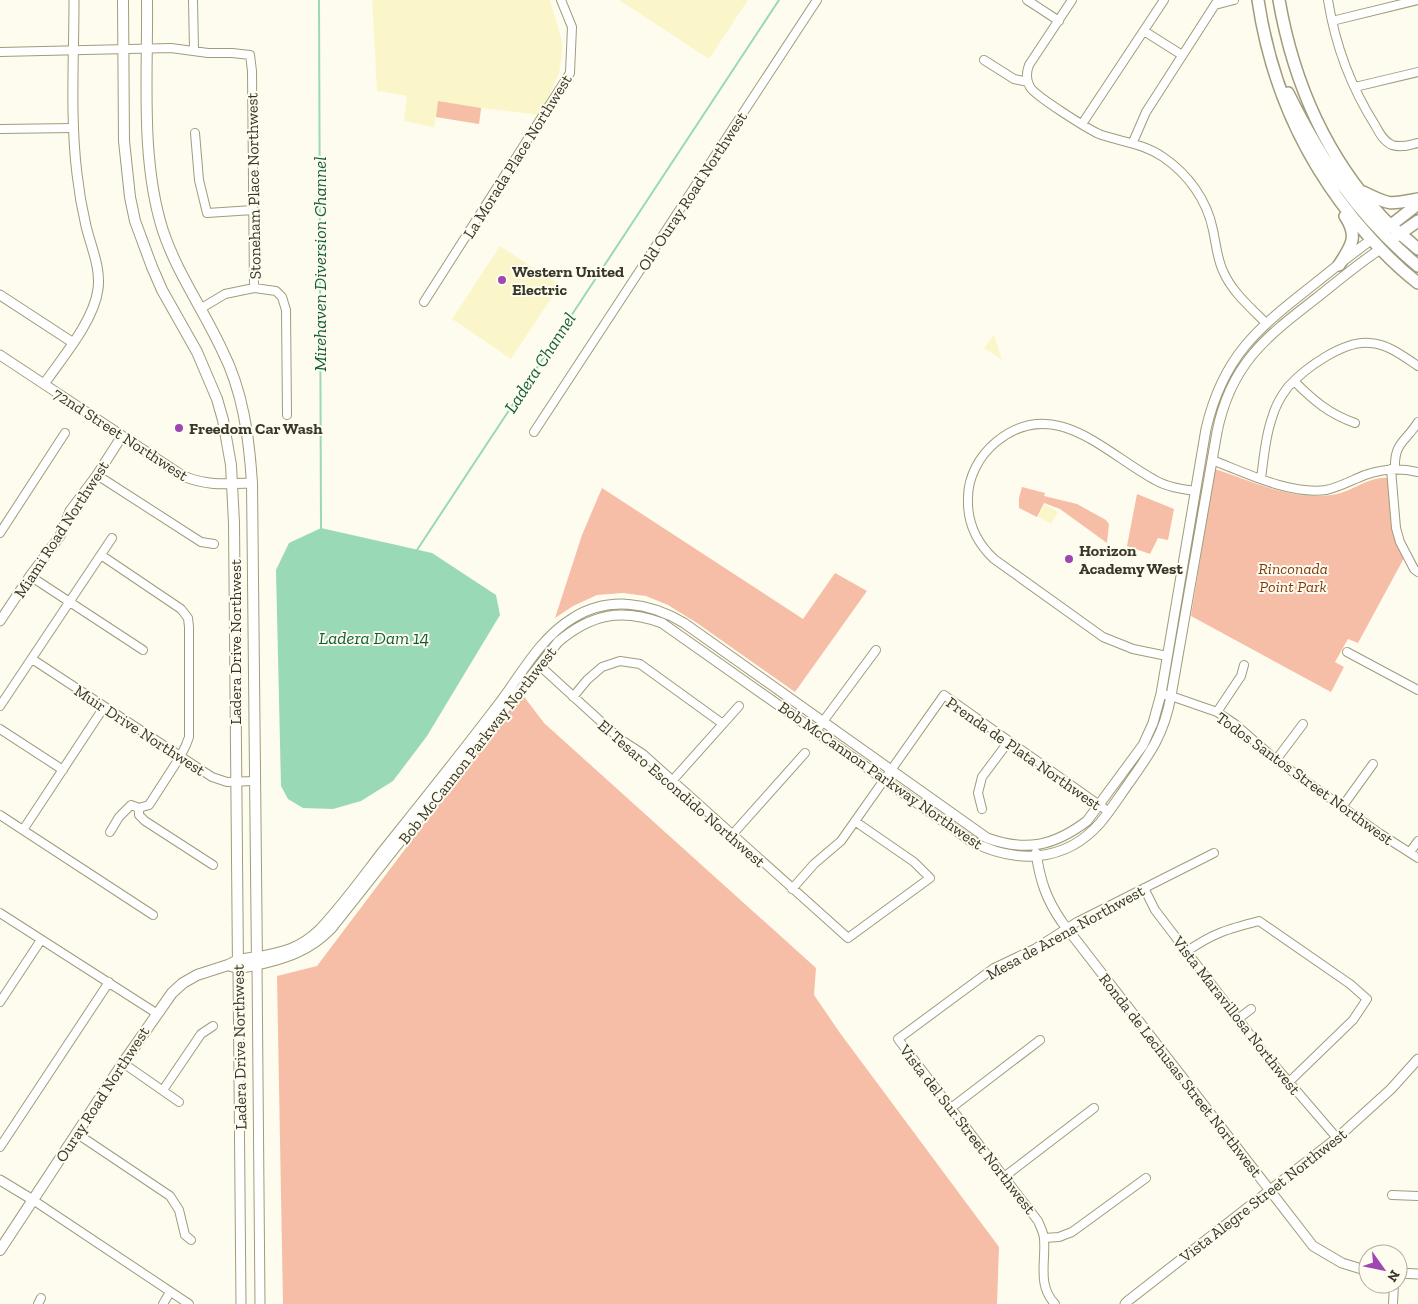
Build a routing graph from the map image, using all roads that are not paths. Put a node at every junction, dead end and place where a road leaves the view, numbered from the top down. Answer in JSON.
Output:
{"nodes":[{"id":1,"x":74,"y":0,"type":"edge"},
{"id":2,"x":123,"y":0,"type":"edge"},
{"id":3,"x":147,"y":0,"type":"edge"},
{"id":4,"x":193,"y":0,"type":"edge"},
{"id":5,"x":561,"y":0,"type":"edge"},
{"id":6,"x":817,"y":0,"type":"edge"},
{"id":7,"x":1027,"y":0,"type":"edge"},
{"id":8,"x":1072,"y":0,"type":"edge"},
{"id":9,"x":1164,"y":0,"type":"edge"},
{"id":10,"x":1234,"y":0,"type":"edge"},
{"id":11,"x":1258,"y":0,"type":"edge"},
{"id":12,"x":1279,"y":0,"type":"edge"},
{"id":13,"x":1328,"y":0,"type":"edge"},
{"id":14,"x":1418,"y":0,"type":"edge"},
{"id":15,"x":1216,"y":3,"type":"edge"},
{"id":16,"x":1058,"y":21,"type":"junction"},
{"id":17,"x":1332,"y":21,"type":"junction"},
{"id":18,"x":1144,"y":31,"type":"junction"},
{"id":19,"x":148,"y":48,"type":"junction"},
{"id":20,"x":123,"y":49,"type":"junction"},
{"id":21,"x":194,"y":50,"type":"junction"},
{"id":22,"x":74,"y":51,"type":"junction"},
{"id":23,"x":0,"y":52,"type":"edge"},
{"id":24,"x":1182,"y":55,"type":"junction"},
{"id":25,"x":984,"y":60,"type":"dead end"},
{"id":26,"x":1270,"y":62,"type":"junction"},
{"id":27,"x":1418,"y":72,"type":"edge"},
{"id":28,"x":1028,"y":82,"type":"junction"},
{"id":29,"x":1355,"y":87,"type":"junction"},
{"id":30,"x":1082,"y":124,"type":"junction"},
{"id":31,"x":0,"y":128,"type":"edge"},
{"id":32,"x":74,"y":128,"type":"junction"},
{"id":33,"x":195,"y":133,"type":"dead end"},
{"id":34,"x":1132,"y":142,"type":"junction"},
{"id":35,"x":1418,"y":143,"type":"edge"},
{"id":36,"x":1309,"y":154,"type":"junction"},
{"id":37,"x":1360,"y":191,"type":"junction"},
{"id":38,"x":1418,"y":199,"type":"edge"},
{"id":39,"x":1418,"y":204,"type":"edge"},
{"id":40,"x":253,"y":210,"type":"junction"},
{"id":41,"x":1418,"y":221,"type":"edge"},
{"id":42,"x":1391,"y":233,"type":"junction"},
{"id":43,"x":1371,"y":240,"type":"junction"},
{"id":44,"x":1379,"y":250,"type":"junction"},
{"id":45,"x":1418,"y":250,"type":"edge"},
{"id":46,"x":1339,"y":265,"type":"junction"},
{"id":47,"x":1418,"y":266,"type":"edge"},
{"id":48,"x":1418,"y":283,"type":"edge"},
{"id":49,"x":254,"y":288,"type":"junction"},
{"id":50,"x":0,"y":295,"type":"edge"},
{"id":51,"x":424,"y":302,"type":"dead end"},
{"id":52,"x":200,"y":309,"type":"junction"},
{"id":53,"x":1266,"y":323,"type":"junction"},
{"id":54,"x":1274,"y":332,"type":"junction"},
{"id":55,"x":72,"y":342,"type":"junction"},
{"id":56,"x":0,"y":355,"type":"edge"},
{"id":57,"x":1418,"y":366,"type":"edge"},
{"id":58,"x":1294,"y":381,"type":"junction"},
{"id":59,"x":44,"y":384,"type":"junction"},
{"id":60,"x":287,"y":415,"type":"dead end"},
{"id":61,"x":1418,"y":422,"type":"edge"},
{"id":62,"x":1355,"y":423,"type":"dead end"},
{"id":63,"x":534,"y":432,"type":"dead end"},
{"id":64,"x":65,"y":433,"type":"dead end"},
{"id":65,"x":122,"y":436,"type":"junction"},
{"id":66,"x":1201,"y":458,"type":"junction"},
{"id":67,"x":1212,"y":460,"type":"junction"},
{"id":68,"x":1393,"y":469,"type":"junction"},
{"id":69,"x":1418,"y":472,"type":"edge"},
{"id":70,"x":97,"y":475,"type":"junction"},
{"id":71,"x":1261,"y":478,"type":"junction"},
{"id":72,"x":252,"y":482,"type":"junction"},
{"id":73,"x":232,"y":484,"type":"junction"},
{"id":74,"x":1195,"y":491,"type":"junction"},
{"id":75,"x":1206,"y":493,"type":"junction"},
{"id":76,"x":0,"y":533,"type":"edge"},
{"id":77,"x":112,"y":538,"type":"dead end"},
{"id":78,"x":214,"y":544,"type":"dead end"},
{"id":79,"x":100,"y":555,"type":"junction"},
{"id":80,"x":1418,"y":572,"type":"edge"},
{"id":81,"x":30,"y":576,"type":"junction"},
{"id":82,"x":70,"y":602,"type":"junction"},
{"id":83,"x":0,"y":621,"type":"edge"},
{"id":84,"x":143,"y":650,"type":"dead end"},
{"id":85,"x":876,"y":650,"type":"dead end"},
{"id":86,"x":1347,"y":652,"type":"dead end"},
{"id":87,"x":1167,"y":656,"type":"junction"},
{"id":88,"x":1178,"y":658,"type":"junction"},
{"id":89,"x":32,"y":659,"type":"junction"},
{"id":90,"x":1244,"y":665,"type":"dead end"},
{"id":91,"x":540,"y":666,"type":"junction"},
{"id":92,"x":1418,"y":690,"type":"edge"},
{"id":93,"x":1161,"y":694,"type":"junction"},
{"id":94,"x":1171,"y":696,"type":"junction"},
{"id":95,"x":573,"y":697,"type":"junction"},
{"id":96,"x":0,"y":706,"type":"edge"},
{"id":97,"x":739,"y":706,"type":"dead end"},
{"id":98,"x":104,"y":707,"type":"junction"},
{"id":99,"x":1217,"y":712,"type":"junction"},
{"id":100,"x":823,"y":722,"type":"junction"},
{"id":101,"x":723,"y":724,"type":"junction"},
{"id":102,"x":1303,"y":724,"type":"dead end"},
{"id":103,"x":0,"y":729,"type":"edge"},
{"id":104,"x":816,"y":731,"type":"junction"},
{"id":105,"x":1008,"y":741,"type":"junction"},
{"id":106,"x":805,"y":753,"type":"dead end"},
{"id":107,"x":180,"y":757,"type":"junction"},
{"id":108,"x":1276,"y":760,"type":"junction"},
{"id":109,"x":1373,"y":764,"type":"dead end"},
{"id":110,"x":63,"y":770,"type":"junction"},
{"id":111,"x":891,"y":771,"type":"junction"},
{"id":112,"x":884,"y":780,"type":"junction"},
{"id":113,"x":236,"y":781,"type":"junction"},
{"id":114,"x":254,"y":781,"type":"junction"},
{"id":115,"x":672,"y":781,"type":"junction"},
{"id":116,"x":1099,"y":805,"type":"junction"},
{"id":117,"x":1342,"y":807,"type":"junction"},
{"id":118,"x":139,"y":808,"type":"junction"},
{"id":119,"x":982,"y":809,"type":"dead end"},
{"id":120,"x":1108,"y":812,"type":"junction"},
{"id":121,"x":0,"y":815,"type":"edge"},
{"id":122,"x":856,"y":822,"type":"junction"},
{"id":123,"x":23,"y":830,"type":"junction"},
{"id":124,"x":110,"y":832,"type":"dead end"},
{"id":125,"x":732,"y":835,"type":"junction"},
{"id":126,"x":1418,"y":841,"type":"edge"},
{"id":127,"x":1036,"y":845,"type":"junction"},
{"id":128,"x":1410,"y":852,"type":"junction"},
{"id":129,"x":1214,"y":853,"type":"dead end"},
{"id":130,"x":1037,"y":857,"type":"junction"},
{"id":131,"x":1418,"y":858,"type":"edge"},
{"id":132,"x":212,"y":865,"type":"dead end"},
{"id":133,"x":1144,"y":888,"type":"junction"},
{"id":134,"x":792,"y":889,"type":"junction"},
{"id":135,"x":0,"y":913,"type":"edge"},
{"id":136,"x":154,"y":915,"type":"dead end"},
{"id":137,"x":1066,"y":928,"type":"junction"},
{"id":138,"x":42,"y":940,"type":"junction"},
{"id":139,"x":1186,"y":952,"type":"junction"},
{"id":140,"x":257,"y":961,"type":"junction"},
{"id":141,"x":235,"y":964,"type":"junction"},
{"id":142,"x":109,"y":982,"type":"junction"},
{"id":143,"x":0,"y":1002,"type":"edge"},
{"id":144,"x":1250,"y":1009,"type":"dead end"},
{"id":145,"x":156,"y":1013,"type":"junction"},
{"id":146,"x":1238,"y":1019,"type":"junction"},
{"id":147,"x":213,"y":1026,"type":"dead end"},
{"id":148,"x":898,"y":1039,"type":"joint"},
{"id":149,"x":1040,"y":1040,"type":"dead end"},
{"id":150,"x":1418,"y":1059,"type":"edge"},
{"id":151,"x":122,"y":1063,"type":"junction"},
{"id":152,"x":1289,"y":1082,"type":"junction"},
{"id":153,"x":163,"y":1090,"type":"junction"},
{"id":154,"x":179,"y":1102,"type":"dead end"},
{"id":155,"x":951,"y":1108,"type":"junction"},
{"id":156,"x":1094,"y":1108,"type":"dead end"},
{"id":157,"x":76,"y":1133,"type":"junction"},
{"id":158,"x":1337,"y":1138,"type":"junction"},
{"id":159,"x":0,"y":1147,"type":"edge"},
{"id":160,"x":1004,"y":1177,"type":"junction"},
{"id":161,"x":1146,"y":1178,"type":"dead end"},
{"id":162,"x":0,"y":1180,"type":"edge"},
{"id":163,"x":1270,"y":1191,"type":"junction"},
{"id":164,"x":1392,"y":1195,"type":"dead end"},
{"id":165,"x":1418,"y":1196,"type":"edge"},
{"id":166,"x":32,"y":1200,"type":"junction"},
{"id":167,"x":1044,"y":1238,"type":"junction"},
{"id":168,"x":191,"y":1240,"type":"dead end"},
{"id":169,"x":0,"y":1250,"type":"edge"},
{"id":170,"x":1358,"y":1268,"type":"edge"},
{"id":171,"x":170,"y":1292,"type":"junction"},
{"id":172,"x":163,"y":1304,"type":"edge"},
{"id":173,"x":189,"y":1304,"type":"edge"},
{"id":174,"x":241,"y":1304,"type":"edge"},
{"id":175,"x":260,"y":1304,"type":"edge"},
{"id":176,"x":1055,"y":1304,"type":"edge"},
{"id":177,"x":1125,"y":1304,"type":"edge"}],
"edges":[{"from":1,"to":22,"type":"street"},
{"from":2,"to":20,"type":"main road","name":"Ladera Drive Northwest"},
{"from":3,"to":19,"type":"main road","name":"Ladera Drive Northwest"},
{"from":4,"to":21,"type":"street"},
{"from":5,"to":51,"type":"street","name":"La Morada Place Northwest"},
{"from":6,"to":63,"type":"street","name":"Old Ouray Road Northwest"},
{"from":7,"to":16,"type":"street"},
{"from":8,"to":16,"type":"street"},
{"from":9,"to":18,"type":"street"},
{"from":10,"to":15,"type":"street"},
{"from":11,"to":26,"type":"main road"},
{"from":12,"to":37,"type":"main road"},
{"from":13,"to":17,"type":"street"},
{"from":14,"to":17,"type":"street"},
{"from":15,"to":24,"type":"street"},
{"from":16,"to":28,"type":"street"},
{"from":17,"to":29,"type":"street"},
{"from":18,"to":24,"type":"street"},
{"from":18,"to":30,"type":"street"},
{"from":19,"to":20,"type":"street"},
{"from":19,"to":21,"type":"street"},
{"from":19,"to":52,"type":"main road","name":"Ladera Drive Northwest"},
{"from":20,"to":22,"type":"street"},
{"from":20,"to":73,"type":"main road","name":"Ladera Drive Northwest"},
{"from":21,"to":40,"type":"street","name":"Stoneham Place Northwest"},
{"from":22,"to":23,"type":"street"},
{"from":22,"to":32,"type":"street"},
{"from":24,"to":34,"type":"street"},
{"from":25,"to":28,"type":"street"},
{"from":26,"to":36,"type":"main road"},
{"from":26,"to":42,"type":"main road"},
{"from":27,"to":29,"type":"street"},
{"from":28,"to":30,"type":"street"},
{"from":29,"to":35,"type":"street"},
{"from":30,"to":34,"type":"street"},
{"from":31,"to":32,"type":"street"},
{"from":32,"to":55,"type":"street"},
{"from":33,"to":40,"type":"street"},
{"from":34,"to":53,"type":"street"},
{"from":36,"to":43,"type":"main road"},
{"from":36,"to":46,"type":"main road"},
{"from":37,"to":38,"type":"main road"},
{"from":37,"to":42,"type":"main road"},
{"from":39,"to":42,"type":"main road"},
{"from":40,"to":49,"type":"street","name":"Stoneham Place Northwest"},
{"from":41,"to":42,"type":"main road"},
{"from":42,"to":43,"type":"main road"},
{"from":42,"to":44,"type":"main road"},
{"from":42,"to":45,"type":"main road"},
{"from":42,"to":47,"type":"main road"},
{"from":43,"to":44,"type":"main road"},
{"from":43,"to":46,"type":"street","name":"Bob McCannon Parkway Northwest"},
{"from":44,"to":48,"type":"main road"},
{"from":44,"to":54,"type":"street","name":"Bob McCannon Parkway Northwest"},
{"from":46,"to":53,"type":"street","name":"Bob McCannon Parkway Northwest"},
{"from":49,"to":52,"type":"street"},
{"from":49,"to":60,"type":"street","name":"Stoneham Place Northwest"},
{"from":50,"to":55,"type":"street"},
{"from":52,"to":72,"type":"main road","name":"Ladera Drive Northwest"},
{"from":53,"to":54,"type":"street"},
{"from":53,"to":66,"type":"street","name":"Bob McCannon Parkway Northwest"},
{"from":54,"to":67,"type":"street","name":"Bob McCannon Parkway Northwest"},
{"from":55,"to":59,"type":"street"},
{"from":56,"to":59,"type":"street","name":"72nd Street Northwest"},
{"from":57,"to":58,"type":"street"},
{"from":58,"to":62,"type":"street"},
{"from":58,"to":71,"type":"street"},
{"from":59,"to":65,"type":"street","name":"72nd Street Northwest"},
{"from":61,"to":68,"type":"street"},
{"from":64,"to":76,"type":"street"},
{"from":65,"to":70,"type":"street","name":"Miami Road Northwest"},
{"from":65,"to":73,"type":"street","name":"72nd Street Northwest"},
{"from":66,"to":67,"type":"street"},
{"from":66,"to":74,"type":"street","name":"Bob McCannon Parkway Northwest"},
{"from":67,"to":71,"type":"street"},
{"from":67,"to":75,"type":"street","name":"Bob McCannon Parkway Northwest"},
{"from":68,"to":69,"type":"street"},
{"from":68,"to":71,"type":"street"},
{"from":68,"to":80,"type":"street"},
{"from":70,"to":78,"type":"street"},
{"from":70,"to":81,"type":"street","name":"Miami Road Northwest"},
{"from":72,"to":73,"type":"street","name":"72nd Street Northwest"},
{"from":72,"to":114,"type":"main road","name":"Ladera Drive Northwest"},
{"from":73,"to":113,"type":"main road","name":"Ladera Drive Northwest"},
{"from":74,"to":75,"type":"street"},
{"from":74,"to":87,"type":"street","name":"Bob McCannon Parkway Northwest"},
{"from":74,"to":87,"type":"street"},
{"from":75,"to":88,"type":"street","name":"Bob McCannon Parkway Northwest"},
{"from":77,"to":79,"type":"street"},
{"from":79,"to":82,"type":"street"},
{"from":79,"to":107,"type":"street"},
{"from":81,"to":82,"type":"street"},
{"from":81,"to":83,"type":"street","name":"Miami Road Northwest"},
{"from":82,"to":84,"type":"street"},
{"from":82,"to":89,"type":"street"},
{"from":85,"to":100,"type":"street"},
{"from":86,"to":92,"type":"street"},
{"from":87,"to":88,"type":"street"},
{"from":87,"to":93,"type":"street","name":"Bob McCannon Parkway Northwest"},
{"from":88,"to":94,"type":"street","name":"Bob McCannon Parkway Northwest"},
{"from":89,"to":96,"type":"street"},
{"from":89,"to":98,"type":"street","name":"Muir Drive Northwest"},
{"from":90,"to":99,"type":"street"},
{"from":91,"to":95,"type":"street","name":"El Tesaro Escondido Northwest"},
{"from":91,"to":104,"type":"street","name":"Bob McCannon Parkway Northwest"},
{"from":91,"to":140,"type":"street","name":"Bob McCannon Parkway Northwest"},
{"from":93,"to":94,"type":"street","name":"Todos Santos Street Northwest"},
{"from":93,"to":116,"type":"street","name":"Bob McCannon Parkway Northwest"},
{"from":94,"to":99,"type":"street","name":"Todos Santos Street Northwest"},
{"from":94,"to":120,"type":"street","name":"Bob McCannon Parkway Northwest"},
{"from":95,"to":101,"type":"street"},
{"from":95,"to":115,"type":"street","name":"El Tesaro Escondido Northwest"},
{"from":97,"to":101,"type":"street"},
{"from":98,"to":107,"type":"street","name":"Muir Drive Northwest"},
{"from":98,"to":110,"type":"street"},
{"from":99,"to":108,"type":"street","name":"Todos Santos Street Northwest"},
{"from":100,"to":104,"type":"street"},
{"from":100,"to":111,"type":"street","name":"Bob McCannon Parkway Northwest"},
{"from":100,"to":140,"type":"street","name":"Bob McCannon Parkway Northwest"},
{"from":101,"to":115,"type":"street"},
{"from":102,"to":108,"type":"street"},
{"from":103,"to":110,"type":"street"},
{"from":104,"to":112,"type":"street","name":"Bob McCannon Parkway Northwest"},
{"from":105,"to":111,"type":"street","name":"Prenda de Plata Northwest"},
{"from":105,"to":116,"type":"street","name":"Prenda de Plata Northwest"},
{"from":105,"to":119,"type":"street"},
{"from":106,"to":125,"type":"street"},
{"from":107,"to":113,"type":"street","name":"Muir Drive Northwest"},
{"from":107,"to":118,"type":"street"},
{"from":108,"to":117,"type":"street","name":"Todos Santos Street Northwest"},
{"from":109,"to":117,"type":"street"},
{"from":110,"to":123,"type":"street"},
{"from":111,"to":112,"type":"street","name":"Prenda de Plata Northwest"},
{"from":111,"to":127,"type":"street","name":"Bob McCannon Parkway Northwest"},
{"from":112,"to":122,"type":"street","name":"Prenda de Plata Northwest"},
{"from":112,"to":130,"type":"street","name":"Bob McCannon Parkway Northwest"},
{"from":113,"to":114,"type":"street","name":"Muir Drive Northwest"},
{"from":113,"to":141,"type":"main road","name":"Ladera Drive Northwest"},
{"from":114,"to":140,"type":"main road","name":"Ladera Drive Northwest"},
{"from":115,"to":125,"type":"street","name":"El Tesaro Escondido Northwest"},
{"from":116,"to":120,"type":"street","name":"Prenda de Plata Northwest"},
{"from":116,"to":127,"type":"street","name":"Bob McCannon Parkway Northwest"},
{"from":117,"to":128,"type":"street","name":"Todos Santos Street Northwest"},
{"from":118,"to":124,"type":"street"},
{"from":118,"to":132,"type":"street"},
{"from":120,"to":130,"type":"street","name":"Bob McCannon Parkway Northwest"},
{"from":121,"to":123,"type":"street"},
{"from":122,"to":134,"type":"street","name":"Prenda de Plata Northwest"},
{"from":122,"to":134,"type":"street","name":"El Tesaro Escondido Northwest"},
{"from":123,"to":136,"type":"street"},
{"from":125,"to":134,"type":"street","name":"El Tesaro Escondido Northwest"},
{"from":126,"to":128,"type":"street"},
{"from":127,"to":130,"type":"street","name":"Ronda de Lechusas Street Northwest"},
{"from":128,"to":131,"type":"street","name":"Todos Santos Street Northwest"},
{"from":129,"to":133,"type":"street","name":"Mesa de Arena Northwest"},
{"from":130,"to":137,"type":"street","name":"Ronda de Lechusas Street Northwest"},
{"from":133,"to":137,"type":"street","name":"Mesa de Arena Northwest"},
{"from":133,"to":139,"type":"street","name":"Vista Maravillosa Northwest"},
{"from":135,"to":138,"type":"street"},
{"from":137,"to":148,"type":"street","name":"Mesa de Arena Northwest"},
{"from":137,"to":163,"type":"street","name":"Ronda de Lechusas Street Northwest"},
{"from":138,"to":142,"type":"street"},
{"from":138,"to":143,"type":"street"},
{"from":139,"to":146,"type":"street","name":"Vista Maravillosa Northwest"},
{"from":139,"to":152,"type":"street"},
{"from":140,"to":141,"type":"main road","name":"Ouray Road Northwest"},
{"from":140,"to":175,"type":"street","name":"Ladera Drive Northwest"},
{"from":141,"to":145,"type":"main road","name":"Ouray Road Northwest"},
{"from":141,"to":174,"type":"street","name":"Ladera Drive Northwest"},
{"from":142,"to":145,"type":"street"},
{"from":142,"to":159,"type":"street"},
{"from":144,"to":146,"type":"street"},
{"from":145,"to":151,"type":"main road","name":"Ouray Road Northwest"},
{"from":146,"to":152,"type":"street","name":"Vista Maravillosa Northwest"},
{"from":147,"to":153,"type":"street"},
{"from":148,"to":155,"type":"street","name":"Vista del Sur Street Northwest"},
{"from":149,"to":155,"type":"street"},
{"from":150,"to":158,"type":"street","name":"Vista Alegre Street Northwest"},
{"from":151,"to":153,"type":"street"},
{"from":151,"to":157,"type":"main road","name":"Ouray Road Northwest"},
{"from":152,"to":158,"type":"street","name":"Vista Maravillosa Northwest"},
{"from":153,"to":154,"type":"street"},
{"from":155,"to":160,"type":"street","name":"Vista del Sur Street Northwest"},
{"from":156,"to":160,"type":"street"},
{"from":157,"to":166,"type":"main road","name":"Ouray Road Northwest"},
{"from":157,"to":168,"type":"street"},
{"from":158,"to":163,"type":"street","name":"Vista Alegre Street Northwest"},
{"from":160,"to":167,"type":"street","name":"Vista del Sur Street Northwest"},
{"from":161,"to":167,"type":"street"},
{"from":162,"to":166,"type":"street"},
{"from":163,"to":170,"type":"street","name":"Ronda de Lechusas Street Northwest"},
{"from":163,"to":177,"type":"street","name":"Vista Alegre Street Northwest"},
{"from":164,"to":165,"type":"street"},
{"from":166,"to":169,"type":"main road","name":"Ouray Road Northwest"},
{"from":166,"to":171,"type":"street"},
{"from":167,"to":176,"type":"street","name":"Vista del Sur Street Northwest"},
{"from":171,"to":172,"type":"street"},
{"from":171,"to":173,"type":"street"}]}
